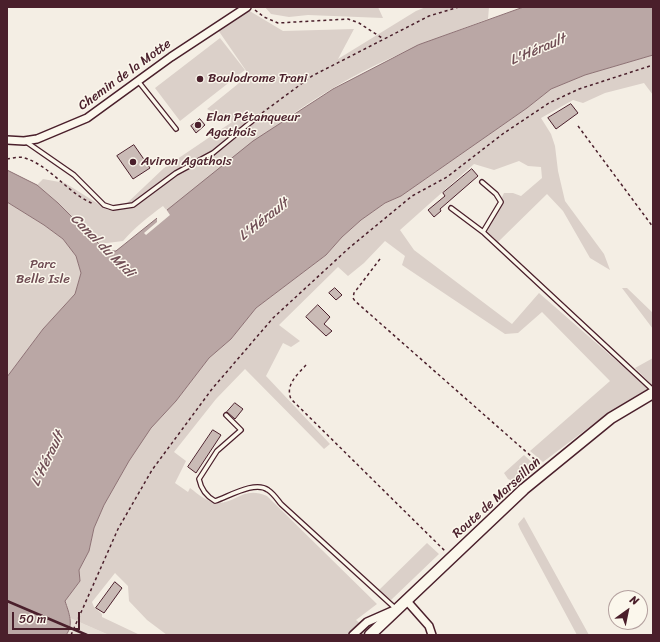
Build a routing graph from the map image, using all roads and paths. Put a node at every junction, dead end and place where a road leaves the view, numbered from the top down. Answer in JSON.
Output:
{"nodes":[{"id":1,"x":247,"y":7,"type":"edge"},
{"id":2,"x":252,"y":7,"type":"edge"},
{"id":3,"x":459,"y":7,"type":"edge"},
{"id":4,"x":382,"y":38,"type":"junction"},
{"id":5,"x":653,"y":65,"type":"edge"},
{"id":6,"x":137,"y":80,"type":"junction"},
{"id":7,"x":257,"y":117,"type":"joint"},
{"id":8,"x":578,"y":126,"type":"dead end"},
{"id":9,"x":176,"y":129,"type":"dead end"},
{"id":10,"x":7,"y":140,"type":"edge"},
{"id":11,"x":24,"y":141,"type":"junction"},
{"id":12,"x":7,"y":158,"type":"edge"},
{"id":13,"x":482,"y":182,"type":"dead end"},
{"id":14,"x":104,"y":205,"type":"junction"},
{"id":15,"x":451,"y":208,"type":"dead end"},
{"id":16,"x":653,"y":227,"type":"edge"},
{"id":17,"x":483,"y":232,"type":"junction"},
{"id":18,"x":380,"y":259,"type":"dead end"},
{"id":19,"x":306,"y":365,"type":"dead end"},
{"id":20,"x":653,"y":390,"type":"edge"},
{"id":21,"x":653,"y":393,"type":"edge"},
{"id":22,"x":226,"y":415,"type":"dead end"},
{"id":23,"x":547,"y":470,"type":"junction"},
{"id":24,"x":451,"y":557,"type":"junction"},
{"id":25,"x":406,"y":600,"type":"junction"},
{"id":26,"x":396,"y":609,"type":"junction"},
{"id":27,"x":71,"y":635,"type":"edge"},
{"id":28,"x":353,"y":635,"type":"edge"},
{"id":29,"x":370,"y":635,"type":"edge"},
{"id":30,"x":432,"y":635,"type":"edge"}],
"edges":[{"from":1,"to":6,"type":"street","name":"Chemin de la Motte"},
{"from":2,"to":4,"type":"path"},
{"from":3,"to":4,"type":"path"},
{"from":4,"to":7,"type":"path"},
{"from":5,"to":27,"type":"path"},
{"from":6,"to":9,"type":"lane"},
{"from":6,"to":11,"type":"street","name":"Chemin de la Motte"},
{"from":7,"to":14,"type":"lane"},
{"from":8,"to":16,"type":"path"},
{"from":10,"to":11,"type":"street","name":"Chemin de la Motte"},
{"from":11,"to":14,"type":"lane"},
{"from":12,"to":14,"type":"path"},
{"from":13,"to":17,"type":"lane"},
{"from":15,"to":17,"type":"lane"},
{"from":17,"to":20,"type":"lane"},
{"from":18,"to":23,"type":"path"},
{"from":19,"to":24,"type":"path"},
{"from":21,"to":23,"type":"main road","name":"Route de Marseillan"},
{"from":22,"to":26,"type":"lane"},
{"from":23,"to":24,"type":"main road","name":"Route de Marseillan"},
{"from":24,"to":25,"type":"main road","name":"Route de Marseillan"},
{"from":25,"to":26,"type":"main road","name":"Route de Marseillan"},
{"from":25,"to":30,"type":"street"},
{"from":26,"to":28,"type":"street"},
{"from":26,"to":29,"type":"main road","name":"Route de Marseillan"}]}
